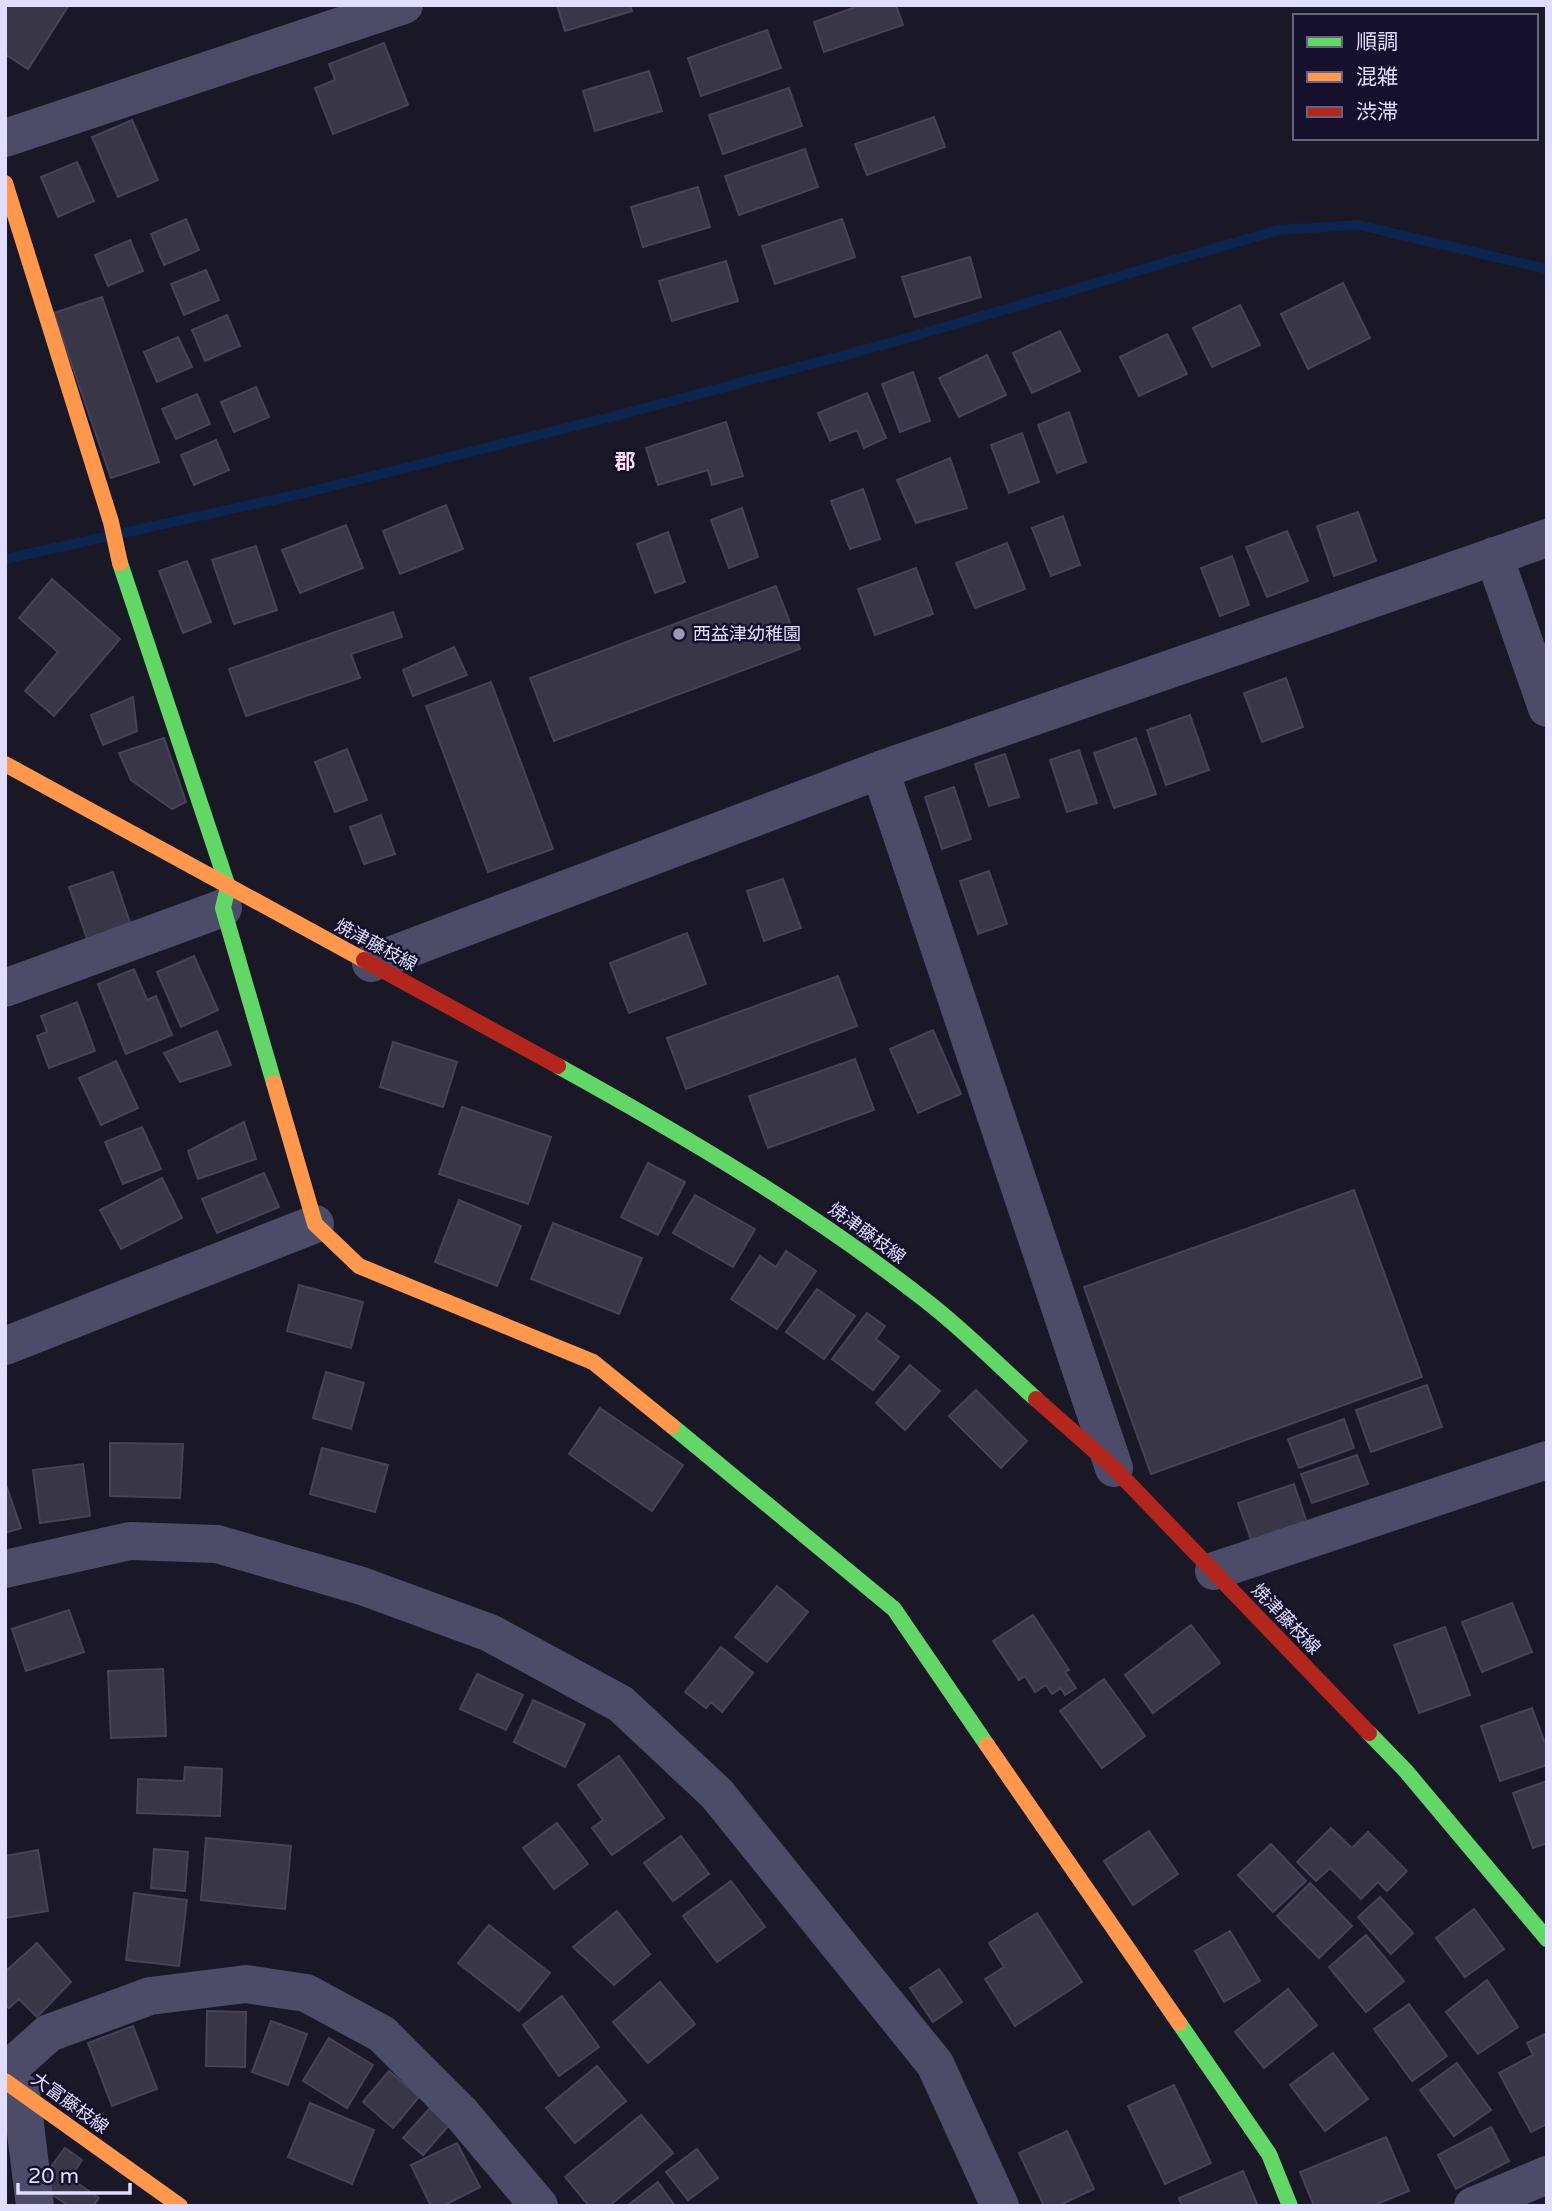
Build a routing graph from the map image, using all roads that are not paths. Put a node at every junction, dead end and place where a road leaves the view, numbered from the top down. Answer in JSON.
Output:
{"nodes":[{"id":1,"x":404,"y":5,"type":"edge"},
{"id":2,"x":5,"y":138,"type":"edge"},
{"id":3,"x":5,"y":183,"type":"edge"},
{"id":4,"x":1547,"y":538,"type":"edge"},
{"id":5,"x":1494,"y":556,"type":"junction"},
{"id":6,"x":1547,"y":708,"type":"edge"},
{"id":7,"x":5,"y":764,"type":"edge"},
{"id":8,"x":880,"y":770,"type":"junction"},
{"id":9,"x":225,"y":898,"type":"junction"},
{"id":10,"x":372,"y":963,"type":"junction"},
{"id":11,"x":5,"y":988,"type":"edge"},
{"id":12,"x":315,"y":1224,"type":"junction"},
{"id":13,"x":5,"y":1346,"type":"edge"},
{"id":14,"x":1547,"y":1460,"type":"edge"},
{"id":15,"x":1114,"y":1468,"type":"junction"},
{"id":16,"x":5,"y":1569,"type":"edge"},
{"id":17,"x":1214,"y":1571,"type":"junction"},
{"id":18,"x":1546,"y":1938,"type":"edge"},
{"id":19,"x":10,"y":2082,"type":"edge"},
{"id":20,"x":1547,"y":2175,"type":"edge"},
{"id":21,"x":35,"y":2206,"type":"edge"},
{"id":22,"x":180,"y":2206,"type":"edge"},
{"id":23,"x":539,"y":2206,"type":"edge"},
{"id":24,"x":1000,"y":2206,"type":"edge"},
{"id":25,"x":1290,"y":2206,"type":"edge"},
{"id":26,"x":1473,"y":2206,"type":"edge"}],
"edges":[{"from":1,"to":2,"type":"street"},
{"from":3,"to":9,"type":"street"},
{"from":4,"to":5,"type":"street"},
{"from":5,"to":6,"type":"street"},
{"from":5,"to":8,"type":"street"},
{"from":7,"to":9,"type":"street","name":"焼津藤枝線"},
{"from":8,"to":10,"type":"street"},
{"from":8,"to":15,"type":"street"},
{"from":9,"to":10,"type":"street","name":"焼津藤枝線"},
{"from":9,"to":11,"type":"street"},
{"from":9,"to":12,"type":"street"},
{"from":10,"to":15,"type":"street","name":"焼津藤枝線"},
{"from":12,"to":13,"type":"street"},
{"from":12,"to":25,"type":"street"},
{"from":14,"to":17,"type":"street"},
{"from":15,"to":17,"type":"street","name":"焼津藤枝線"},
{"from":16,"to":24,"type":"street"},
{"from":17,"to":18,"type":"street","name":"焼津藤枝線"},
{"from":19,"to":21,"type":"street"},
{"from":19,"to":22,"type":"street","name":"大富藤枝線"},
{"from":19,"to":23,"type":"street"},
{"from":20,"to":26,"type":"street"}]}
